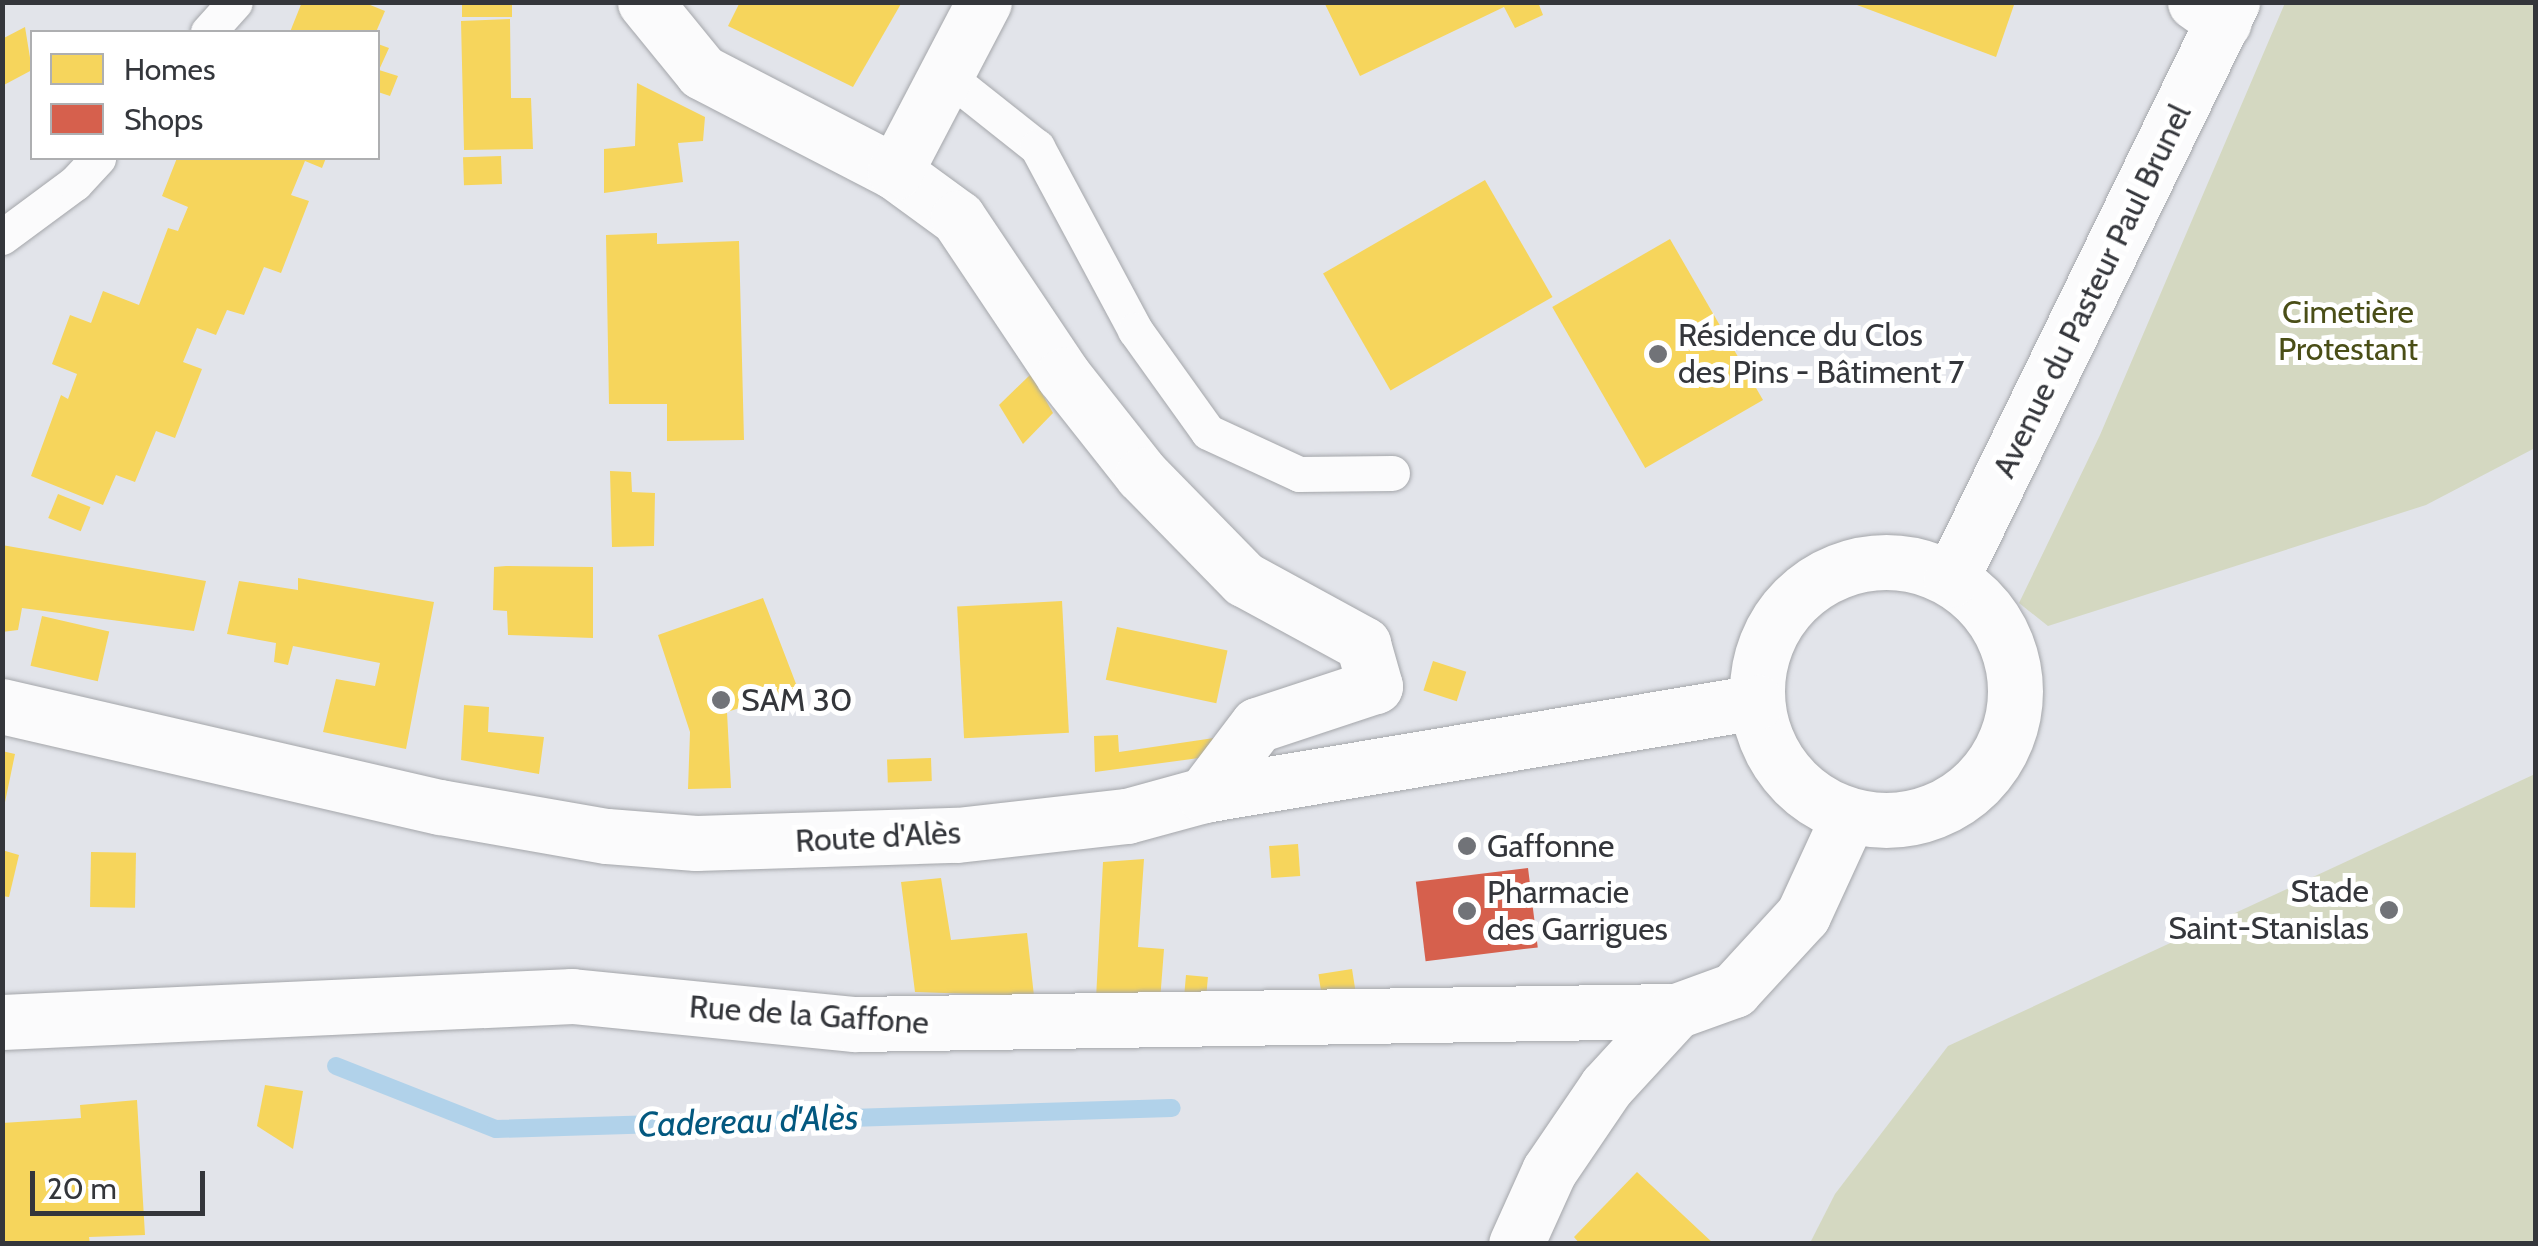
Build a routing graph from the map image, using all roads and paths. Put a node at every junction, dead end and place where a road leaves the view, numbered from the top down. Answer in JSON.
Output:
{"nodes":[{"id":1,"x":235,"y":2,"type":"edge"},
{"id":2,"x":645,"y":2,"type":"edge"},
{"id":3,"x":984,"y":2,"type":"edge"},
{"id":4,"x":2217,"y":9,"type":"edge"},
{"id":5,"x":210,"y":30,"type":"edge"},
{"id":6,"x":946,"y":75,"type":"junction"},
{"id":7,"x":96,"y":160,"type":"edge"},
{"id":8,"x":895,"y":172,"type":"junction"},
{"id":9,"x":2,"y":237,"type":"edge"},
{"id":10,"x":1392,"y":473,"type":"dead end"},
{"id":11,"x":1951,"y":579,"type":"junction"},
{"id":12,"x":1756,"y":702,"type":"junction"},
{"id":13,"x":2,"y":706,"type":"edge"},
{"id":14,"x":1204,"y":795,"type":"junction"},
{"id":15,"x":1850,"y":815,"type":"junction"},
{"id":16,"x":1676,"y":1011,"type":"junction"},
{"id":17,"x":2,"y":1022,"type":"edge"},
{"id":18,"x":1516,"y":1244,"type":"edge"}],
"edges":[{"from":1,"to":5,"type":"lane"},
{"from":2,"to":8,"type":"street"},
{"from":3,"to":6,"type":"street"},
{"from":4,"to":11,"type":"street","name":"Avenue du Pasteur Paul Brunel"},
{"from":6,"to":8,"type":"street"},
{"from":6,"to":10,"type":"lane"},
{"from":7,"to":9,"type":"lane"},
{"from":8,"to":14,"type":"street"},
{"from":11,"to":12,"type":"street"},
{"from":11,"to":15,"type":"street"},
{"from":12,"to":14,"type":"street","name":"Route d'Alès"},
{"from":12,"to":15,"type":"street"},
{"from":13,"to":14,"type":"street","name":"Route d'Alès"},
{"from":15,"to":16,"type":"street"},
{"from":16,"to":17,"type":"street","name":"Rue de la Gaffone"},
{"from":16,"to":18,"type":"street"}]}
